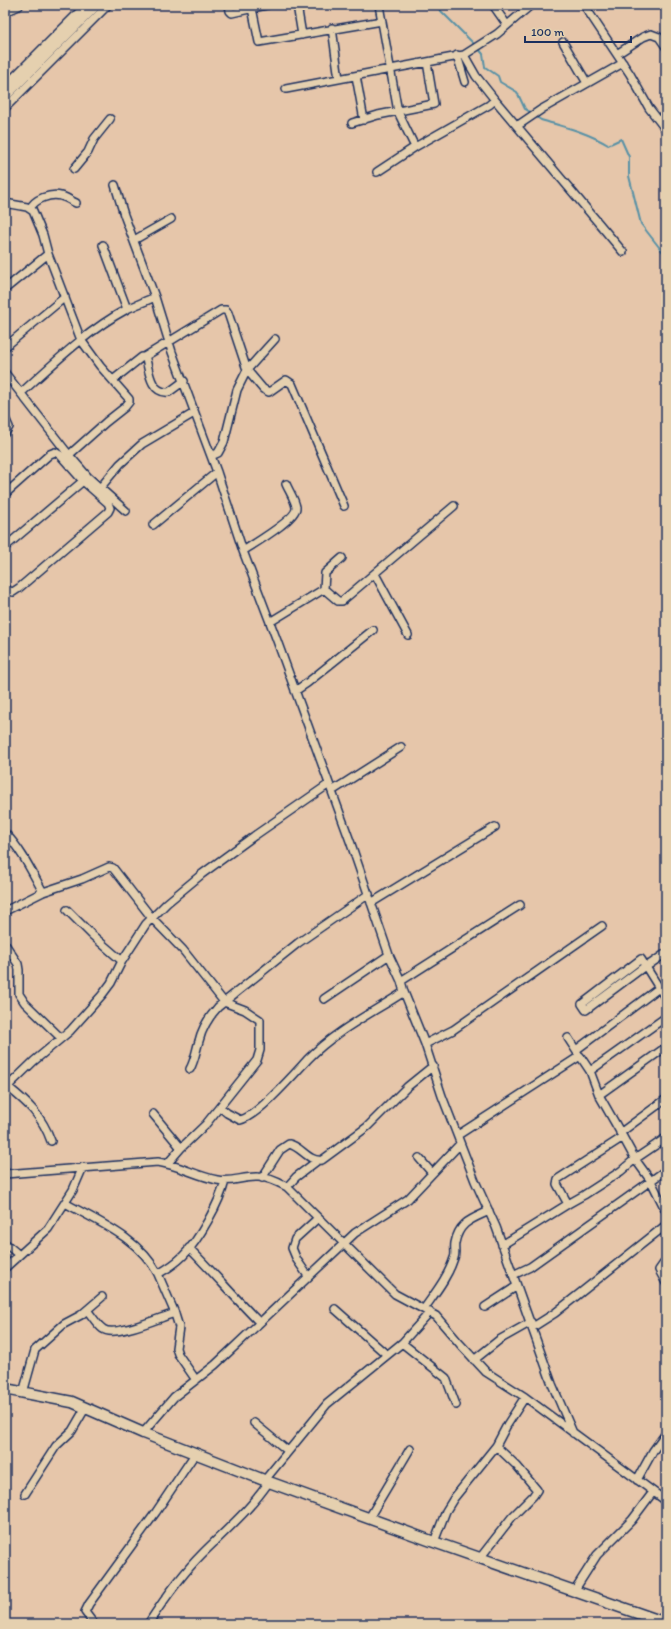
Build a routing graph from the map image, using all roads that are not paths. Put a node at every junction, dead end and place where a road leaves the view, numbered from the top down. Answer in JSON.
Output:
{"nodes":[{"id":1,"x":86,"y":5,"type":"edge"},
{"id":2,"x":95,"y":5,"type":"edge"},
{"id":3,"x":108,"y":5,"type":"edge"},
{"id":4,"x":228,"y":5,"type":"edge"},
{"id":5,"x":267,"y":5,"type":"edge"},
{"id":6,"x":297,"y":5,"type":"edge"},
{"id":7,"x":379,"y":5,"type":"edge"},
{"id":8,"x":493,"y":5,"type":"edge"},
{"id":9,"x":584,"y":5,"type":"edge"},
{"id":10,"x":19,"y":6,"type":"edge"},
{"id":11,"x":529,"y":6,"type":"edge"},
{"id":12,"x":252,"y":8,"type":"junction"},
{"id":13,"x":5,"y":12,"type":"edge"},
{"id":14,"x":382,"y":20,"type":"junction"},
{"id":15,"x":507,"y":26,"type":"junction"},
{"id":16,"x":332,"y":28,"type":"junction"},
{"id":17,"x":302,"y":34,"type":"junction"},
{"id":18,"x":563,"y":42,"type":"dead end"},
{"id":19,"x":666,"y":47,"type":"edge"},
{"id":20,"x":617,"y":54,"type":"junction"},
{"id":21,"x":460,"y":55,"type":"junction"},
{"id":22,"x":427,"y":62,"type":"junction"},
{"id":23,"x":622,"y":63,"type":"junction"},
{"id":24,"x":391,"y":69,"type":"junction"},
{"id":25,"x":356,"y":76,"type":"junction"},
{"id":26,"x":339,"y":80,"type":"junction"},
{"id":27,"x":465,"y":82,"type":"dead end"},
{"id":28,"x":587,"y":83,"type":"junction"},
{"id":29,"x":5,"y":86,"type":"edge"},
{"id":30,"x":286,"y":89,"type":"dead end"},
{"id":31,"x":5,"y":95,"type":"edge"},
{"id":32,"x":495,"y":100,"type":"junction"},
{"id":33,"x":5,"y":108,"type":"edge"},
{"id":34,"x":398,"y":112,"type":"junction"},
{"id":35,"x":110,"y":119,"type":"dead end"},
{"id":36,"x":364,"y":120,"type":"junction"},
{"id":37,"x":352,"y":123,"type":"dead end"},
{"id":38,"x":517,"y":126,"type":"junction"},
{"id":39,"x":666,"y":130,"type":"edge"},
{"id":40,"x":415,"y":147,"type":"junction"},
{"id":41,"x":74,"y":169,"type":"dead end"},
{"id":42,"x":377,"y":172,"type":"dead end"},
{"id":43,"x":115,"y":185,"type":"dead end"},
{"id":44,"x":76,"y":203,"type":"dead end"},
{"id":45,"x":5,"y":204,"type":"edge"},
{"id":46,"x":30,"y":209,"type":"junction"},
{"id":47,"x":171,"y":219,"type":"dead end"},
{"id":48,"x":134,"y":240,"type":"junction"},
{"id":49,"x":103,"y":245,"type":"dead end"},
{"id":50,"x":623,"y":252,"type":"dead end"},
{"id":51,"x":48,"y":254,"type":"junction"},
{"id":52,"x":5,"y":289,"type":"edge"},
{"id":53,"x":65,"y":297,"type":"junction"},
{"id":54,"x":155,"y":297,"type":"junction"},
{"id":55,"x":127,"y":309,"type":"junction"},
{"id":56,"x":275,"y":339,"type":"dead end"},
{"id":57,"x":81,"y":340,"type":"junction"},
{"id":58,"x":169,"y":342,"type":"junction"},
{"id":59,"x":5,"y":347,"type":"edge"},
{"id":60,"x":144,"y":357,"type":"junction"},
{"id":61,"x":247,"y":370,"type":"junction"},
{"id":62,"x":5,"y":373,"type":"edge"},
{"id":63,"x":113,"y":380,"type":"junction"},
{"id":64,"x":184,"y":381,"type":"junction"},
{"id":65,"x":21,"y":393,"type":"junction"},
{"id":66,"x":194,"y":413,"type":"junction"},
{"id":67,"x":5,"y":418,"type":"edge"},
{"id":68,"x":5,"y":433,"type":"edge"},
{"id":69,"x":69,"y":455,"type":"junction"},
{"id":70,"x":211,"y":456,"type":"junction"},
{"id":71,"x":217,"y":472,"type":"junction"},
{"id":72,"x":84,"y":481,"type":"junction"},
{"id":73,"x":286,"y":484,"type":"dead end"},
{"id":74,"x":100,"y":488,"type":"junction"},
{"id":75,"x":5,"y":494,"type":"edge"},
{"id":76,"x":344,"y":506,"type":"dead end"},
{"id":77,"x":454,"y":506,"type":"dead end"},
{"id":78,"x":126,"y":511,"type":"dead end"},
{"id":79,"x":152,"y":525,"type":"dead end"},
{"id":80,"x":5,"y":547,"type":"edge"},
{"id":81,"x":243,"y":552,"type":"junction"},
{"id":82,"x":342,"y":558,"type":"dead end"},
{"id":83,"x":375,"y":574,"type":"junction"},
{"id":84,"x":5,"y":587,"type":"edge"},
{"id":85,"x":324,"y":589,"type":"junction"},
{"id":86,"x":270,"y":622,"type":"junction"},
{"id":87,"x":373,"y":630,"type":"dead end"},
{"id":88,"x":408,"y":635,"type":"dead end"},
{"id":89,"x":295,"y":691,"type":"junction"},
{"id":90,"x":402,"y":747,"type":"dead end"},
{"id":91,"x":330,"y":788,"type":"junction"},
{"id":92,"x":495,"y":827,"type":"dead end"},
{"id":93,"x":5,"y":833,"type":"edge"},
{"id":94,"x":43,"y":892,"type":"junction"},
{"id":95,"x":369,"y":894,"type":"junction"},
{"id":96,"x":371,"y":903,"type":"junction"},
{"id":97,"x":520,"y":905,"type":"dead end"},
{"id":98,"x":67,"y":910,"type":"dead end"},
{"id":99,"x":5,"y":911,"type":"edge"},
{"id":100,"x":152,"y":917,"type":"junction"},
{"id":101,"x":602,"y":926,"type":"dead end"},
{"id":102,"x":5,"y":944,"type":"edge"},
{"id":103,"x":666,"y":953,"type":"edge"},
{"id":104,"x":389,"y":955,"type":"junction"},
{"id":105,"x":122,"y":961,"type":"junction"},
{"id":106,"x":646,"y":966,"type":"junction"},
{"id":107,"x":401,"y":981,"type":"junction"},
{"id":108,"x":659,"y":988,"type":"junction"},
{"id":109,"x":404,"y":992,"type":"junction"},
{"id":110,"x":324,"y":999,"type":"dead end"},
{"id":111,"x":666,"y":999,"type":"edge"},
{"id":112,"x":224,"y":1002,"type":"junction"},
{"id":113,"x":666,"y":1017,"type":"edge"},
{"id":114,"x":61,"y":1038,"type":"junction"},
{"id":115,"x":568,"y":1038,"type":"dead end"},
{"id":116,"x":425,"y":1044,"type":"junction"},
{"id":117,"x":666,"y":1047,"type":"edge"},
{"id":118,"x":578,"y":1053,"type":"junction"},
{"id":119,"x":433,"y":1066,"type":"junction"},
{"id":120,"x":190,"y":1069,"type":"dead end"},
{"id":121,"x":590,"y":1071,"type":"junction"},
{"id":122,"x":6,"y":1088,"type":"edge"},
{"id":123,"x":599,"y":1095,"type":"junction"},
{"id":124,"x":666,"y":1099,"type":"edge"},
{"id":125,"x":220,"y":1106,"type":"junction"},
{"id":126,"x":153,"y":1114,"type":"dead end"},
{"id":127,"x":458,"y":1135,"type":"junction"},
{"id":128,"x":621,"y":1135,"type":"junction"},
{"id":129,"x":666,"y":1138,"type":"edge"},
{"id":130,"x":51,"y":1141,"type":"dead end"},
{"id":131,"x":460,"y":1144,"type":"junction"},
{"id":132,"x":181,"y":1148,"type":"junction"},
{"id":133,"x":419,"y":1158,"type":"dead end"},
{"id":134,"x":635,"y":1159,"type":"junction"},
{"id":135,"x":317,"y":1161,"type":"junction"},
{"id":136,"x":168,"y":1163,"type":"junction"},
{"id":137,"x":83,"y":1167,"type":"junction"},
{"id":138,"x":666,"y":1170,"type":"edge"},
{"id":139,"x":432,"y":1173,"type":"junction"},
{"id":140,"x":5,"y":1174,"type":"edge"},
{"id":141,"x":262,"y":1178,"type":"junction"},
{"id":142,"x":225,"y":1181,"type":"junction"},
{"id":143,"x":651,"y":1182,"type":"junction"},
{"id":144,"x":287,"y":1187,"type":"junction"},
{"id":145,"x":65,"y":1202,"type":"junction"},
{"id":146,"x":568,"y":1204,"type":"junction"},
{"id":147,"x":489,"y":1211,"type":"junction"},
{"id":148,"x":666,"y":1211,"type":"edge"},
{"id":149,"x":318,"y":1218,"type":"junction"},
{"id":150,"x":666,"y":1225,"type":"edge"},
{"id":151,"x":5,"y":1243,"type":"edge"},
{"id":152,"x":344,"y":1243,"type":"junction"},
{"id":153,"x":502,"y":1245,"type":"junction"},
{"id":154,"x":189,"y":1248,"type":"junction"},
{"id":155,"x":19,"y":1255,"type":"junction"},
{"id":156,"x":666,"y":1260,"type":"edge"},
{"id":157,"x":5,"y":1268,"type":"edge"},
{"id":158,"x":158,"y":1274,"type":"junction"},
{"id":159,"x":513,"y":1275,"type":"junction"},
{"id":160,"x":308,"y":1276,"type":"junction"},
{"id":161,"x":666,"y":1283,"type":"edge"},
{"id":162,"x":517,"y":1286,"type":"junction"},
{"id":163,"x":102,"y":1297,"type":"dead end"},
{"id":164,"x":485,"y":1306,"type":"dead end"},
{"id":165,"x":335,"y":1309,"type":"dead end"},
{"id":166,"x":87,"y":1310,"type":"junction"},
{"id":167,"x":427,"y":1311,"type":"junction"},
{"id":168,"x":175,"y":1313,"type":"junction"},
{"id":169,"x":259,"y":1322,"type":"junction"},
{"id":170,"x":532,"y":1324,"type":"junction"},
{"id":171,"x":402,"y":1343,"type":"junction"},
{"id":172,"x":387,"y":1355,"type":"junction"},
{"id":173,"x":474,"y":1360,"type":"junction"},
{"id":174,"x":196,"y":1380,"type":"junction"},
{"id":175,"x":5,"y":1389,"type":"edge"},
{"id":176,"x":23,"y":1393,"type":"junction"},
{"id":177,"x":525,"y":1397,"type":"junction"},
{"id":178,"x":456,"y":1405,"type":"dead end"},
{"id":179,"x":86,"y":1407,"type":"junction"},
{"id":180,"x":254,"y":1423,"type":"dead end"},
{"id":181,"x":666,"y":1433,"type":"edge"},
{"id":182,"x":143,"y":1434,"type":"junction"},
{"id":183,"x":573,"y":1434,"type":"junction"},
{"id":184,"x":496,"y":1446,"type":"junction"},
{"id":185,"x":410,"y":1449,"type":"dead end"},
{"id":186,"x":288,"y":1451,"type":"junction"},
{"id":187,"x":195,"y":1454,"type":"junction"},
{"id":188,"x":637,"y":1480,"type":"junction"},
{"id":189,"x":267,"y":1482,"type":"junction"},
{"id":190,"x":653,"y":1492,"type":"junction"},
{"id":191,"x":25,"y":1494,"type":"dead end"},
{"id":192,"x":666,"y":1501,"type":"edge"},
{"id":193,"x":369,"y":1518,"type":"junction"},
{"id":194,"x":434,"y":1542,"type":"junction"},
{"id":195,"x":480,"y":1558,"type":"junction"},
{"id":196,"x":574,"y":1591,"type":"junction"},
{"id":197,"x":665,"y":1621,"type":"edge"},
{"id":198,"x":94,"y":1624,"type":"edge"},
{"id":199,"x":148,"y":1624,"type":"edge"}],
"edges":[{"from":1,"to":29,"type":"street"},
{"from":2,"to":31,"type":"main road"},
{"from":3,"to":33,"type":"street"},
{"from":4,"to":12,"type":"street"},
{"from":5,"to":12,"type":"street"},
{"from":6,"to":17,"type":"street"},
{"from":7,"to":14,"type":"street"},
{"from":8,"to":15,"type":"street"},
{"from":9,"to":20,"type":"street"},
{"from":10,"to":13,"type":"street"},
{"from":11,"to":15,"type":"street"},
{"from":12,"to":17,"type":"street"},
{"from":14,"to":16,"type":"street"},
{"from":14,"to":24,"type":"street"},
{"from":15,"to":21,"type":"street"},
{"from":16,"to":17,"type":"street"},
{"from":16,"to":26,"type":"street"},
{"from":18,"to":28,"type":"street"},
{"from":19,"to":20,"type":"street"},
{"from":20,"to":23,"type":"street"},
{"from":21,"to":22,"type":"street"},
{"from":21,"to":27,"type":"street"},
{"from":21,"to":32,"type":"street"},
{"from":22,"to":24,"type":"street"},
{"from":22,"to":34,"type":"street"},
{"from":23,"to":28,"type":"street"},
{"from":23,"to":39,"type":"street"},
{"from":24,"to":25,"type":"street"},
{"from":24,"to":34,"type":"street"},
{"from":25,"to":26,"type":"street"},
{"from":25,"to":36,"type":"street"},
{"from":26,"to":30,"type":"street"},
{"from":28,"to":38,"type":"street"},
{"from":32,"to":38,"type":"street"},
{"from":32,"to":40,"type":"street"},
{"from":34,"to":36,"type":"street"},
{"from":34,"to":40,"type":"street"},
{"from":35,"to":41,"type":"street"},
{"from":36,"to":37,"type":"street"},
{"from":38,"to":50,"type":"street"},
{"from":40,"to":42,"type":"street"},
{"from":43,"to":48,"type":"street"},
{"from":44,"to":46,"type":"street"},
{"from":45,"to":46,"type":"street"},
{"from":46,"to":51,"type":"street"},
{"from":47,"to":48,"type":"street"},
{"from":48,"to":54,"type":"street"},
{"from":49,"to":55,"type":"street"},
{"from":51,"to":52,"type":"street"},
{"from":51,"to":53,"type":"street"},
{"from":53,"to":57,"type":"street"},
{"from":53,"to":59,"type":"street"},
{"from":54,"to":55,"type":"street"},
{"from":54,"to":58,"type":"street"},
{"from":55,"to":57,"type":"street"},
{"from":56,"to":61,"type":"street"},
{"from":57,"to":63,"type":"street"},
{"from":57,"to":65,"type":"street"},
{"from":58,"to":60,"type":"street"},
{"from":58,"to":61,"type":"street"},
{"from":58,"to":64,"type":"street"},
{"from":60,"to":63,"type":"street"},
{"from":60,"to":64,"type":"street"},
{"from":61,"to":70,"type":"street"},
{"from":61,"to":76,"type":"street"},
{"from":62,"to":65,"type":"street"},
{"from":63,"to":69,"type":"street"},
{"from":64,"to":66,"type":"street"},
{"from":65,"to":69,"type":"street"},
{"from":66,"to":70,"type":"street"},
{"from":66,"to":74,"type":"street"},
{"from":67,"to":68,"type":"street"},
{"from":69,"to":74,"type":"street"},
{"from":70,"to":71,"type":"street"},
{"from":71,"to":79,"type":"street"},
{"from":71,"to":81,"type":"street"},
{"from":72,"to":75,"type":"street"},
{"from":72,"to":80,"type":"street"},
{"from":72,"to":84,"type":"street"},
{"from":73,"to":81,"type":"street"},
{"from":74,"to":78,"type":"street"},
{"from":77,"to":83,"type":"street"},
{"from":81,"to":86,"type":"street"},
{"from":82,"to":85,"type":"street"},
{"from":83,"to":85,"type":"street"},
{"from":83,"to":88,"type":"street"},
{"from":85,"to":86,"type":"street"},
{"from":86,"to":89,"type":"street"},
{"from":87,"to":89,"type":"street"},
{"from":89,"to":91,"type":"street"},
{"from":90,"to":91,"type":"street"},
{"from":91,"to":95,"type":"street"},
{"from":91,"to":100,"type":"street"},
{"from":92,"to":96,"type":"street"},
{"from":93,"to":94,"type":"street"},
{"from":94,"to":99,"type":"street"},
{"from":94,"to":100,"type":"street"},
{"from":95,"to":96,"type":"street"},
{"from":95,"to":112,"type":"street"},
{"from":96,"to":104,"type":"street"},
{"from":97,"to":107,"type":"street"},
{"from":98,"to":105,"type":"street"},
{"from":100,"to":105,"type":"street"},
{"from":100,"to":112,"type":"street"},
{"from":101,"to":116,"type":"street"},
{"from":102,"to":114,"type":"street"},
{"from":103,"to":106,"type":"street"},
{"from":104,"to":107,"type":"street"},
{"from":104,"to":110,"type":"street"},
{"from":105,"to":114,"type":"street"},
{"from":106,"to":106,"type":"street"},
{"from":106,"to":108,"type":"street"},
{"from":107,"to":109,"type":"street"},
{"from":108,"to":111,"type":"street"},
{"from":108,"to":118,"type":"street"},
{"from":109,"to":116,"type":"street"},
{"from":109,"to":125,"type":"street"},
{"from":112,"to":120,"type":"street"},
{"from":112,"to":125,"type":"street"},
{"from":113,"to":121,"type":"street"},
{"from":114,"to":122,"type":"street"},
{"from":115,"to":118,"type":"street"},
{"from":116,"to":119,"type":"street"},
{"from":117,"to":123,"type":"street"},
{"from":118,"to":121,"type":"street"},
{"from":118,"to":127,"type":"street"},
{"from":119,"to":127,"type":"street"},
{"from":119,"to":135,"type":"street"},
{"from":121,"to":123,"type":"street"},
{"from":122,"to":130,"type":"street"},
{"from":123,"to":128,"type":"street"},
{"from":124,"to":128,"type":"street"},
{"from":125,"to":132,"type":"street"},
{"from":126,"to":132,"type":"street"},
{"from":127,"to":131,"type":"street"},
{"from":128,"to":134,"type":"street"},
{"from":128,"to":146,"type":"street"},
{"from":129,"to":134,"type":"street"},
{"from":131,"to":139,"type":"street"},
{"from":131,"to":147,"type":"street"},
{"from":132,"to":136,"type":"street"},
{"from":133,"to":139,"type":"street"},
{"from":134,"to":143,"type":"street"},
{"from":134,"to":146,"type":"street"},
{"from":135,"to":141,"type":"street"},
{"from":135,"to":144,"type":"street"},
{"from":136,"to":137,"type":"street"},
{"from":136,"to":142,"type":"street"},
{"from":137,"to":140,"type":"street"},
{"from":137,"to":145,"type":"street"},
{"from":138,"to":143,"type":"street"},
{"from":139,"to":152,"type":"street"},
{"from":141,"to":142,"type":"street"},
{"from":141,"to":144,"type":"street"},
{"from":142,"to":154,"type":"street"},
{"from":143,"to":148,"type":"street"},
{"from":143,"to":159,"type":"street"},
{"from":144,"to":149,"type":"street"},
{"from":145,"to":155,"type":"street"},
{"from":145,"to":158,"type":"street"},
{"from":146,"to":153,"type":"street"},
{"from":147,"to":153,"type":"street"},
{"from":147,"to":167,"type":"street"},
{"from":149,"to":152,"type":"street"},
{"from":149,"to":160,"type":"street"},
{"from":150,"to":170,"type":"street"},
{"from":151,"to":155,"type":"street"},
{"from":152,"to":160,"type":"street"},
{"from":152,"to":167,"type":"street"},
{"from":153,"to":159,"type":"street"},
{"from":154,"to":158,"type":"street"},
{"from":154,"to":169,"type":"street"},
{"from":155,"to":157,"type":"street"},
{"from":156,"to":161,"type":"street"},
{"from":158,"to":168,"type":"street"},
{"from":159,"to":162,"type":"street"},
{"from":160,"to":169,"type":"street"},
{"from":162,"to":164,"type":"street"},
{"from":162,"to":170,"type":"street"},
{"from":163,"to":166,"type":"street"},
{"from":165,"to":172,"type":"street"},
{"from":166,"to":168,"type":"street"},
{"from":166,"to":176,"type":"street"},
{"from":167,"to":171,"type":"street"},
{"from":167,"to":173,"type":"street"},
{"from":168,"to":174,"type":"street"},
{"from":169,"to":174,"type":"street"},
{"from":170,"to":173,"type":"street"},
{"from":170,"to":183,"type":"street"},
{"from":171,"to":172,"type":"street"},
{"from":171,"to":178,"type":"street"},
{"from":172,"to":186,"type":"street"},
{"from":173,"to":177,"type":"street"},
{"from":174,"to":182,"type":"street"},
{"from":175,"to":176,"type":"main road"},
{"from":176,"to":179,"type":"main road"},
{"from":177,"to":183,"type":"street"},
{"from":177,"to":184,"type":"street"},
{"from":179,"to":182,"type":"main road"},
{"from":179,"to":191,"type":"street"},
{"from":180,"to":186,"type":"street"},
{"from":181,"to":188,"type":"street"},
{"from":182,"to":187,"type":"main road"},
{"from":183,"to":188,"type":"street"},
{"from":184,"to":194,"type":"street"},
{"from":184,"to":195,"type":"street"},
{"from":185,"to":193,"type":"street"},
{"from":186,"to":189,"type":"street"},
{"from":187,"to":189,"type":"main road"},
{"from":187,"to":198,"type":"street"},
{"from":188,"to":190,"type":"street"},
{"from":189,"to":193,"type":"main road"},
{"from":189,"to":199,"type":"street"},
{"from":190,"to":192,"type":"street"},
{"from":190,"to":196,"type":"street"},
{"from":193,"to":194,"type":"main road"},
{"from":194,"to":195,"type":"main road"},
{"from":195,"to":196,"type":"main road"},
{"from":196,"to":197,"type":"main road"}]}
